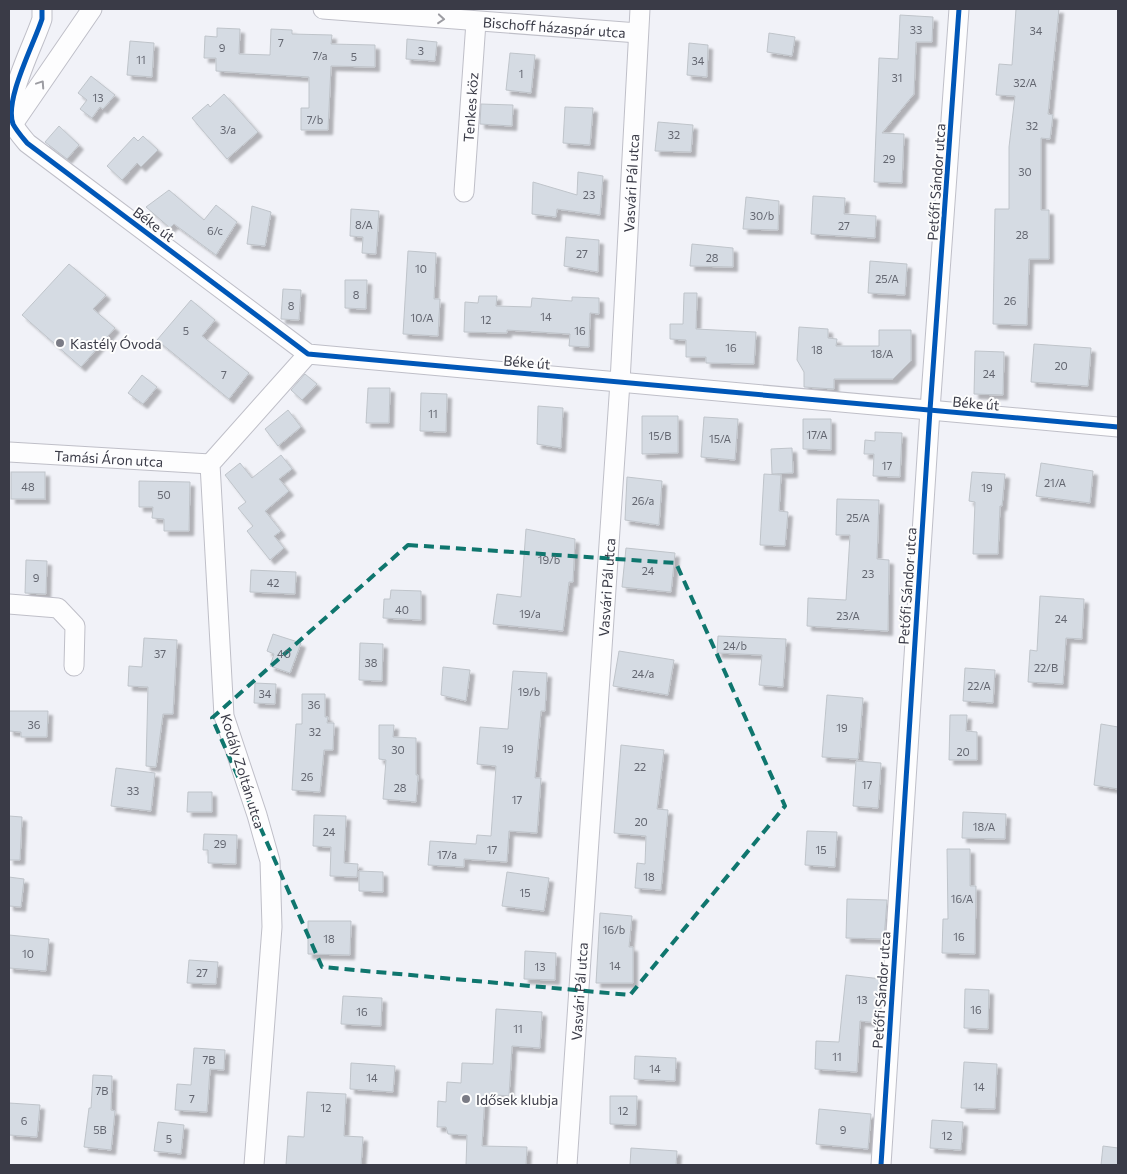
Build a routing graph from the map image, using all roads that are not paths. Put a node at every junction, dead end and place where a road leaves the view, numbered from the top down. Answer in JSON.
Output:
{"nodes":[{"id":1,"x":42,"y":9,"type":"edge"},
{"id":2,"x":92,"y":9,"type":"edge"},
{"id":3,"x":323,"y":9,"type":"edge"},
{"id":4,"x":640,"y":9,"type":"edge"},
{"id":5,"x":959,"y":9,"type":"edge"},
{"id":6,"x":476,"y":22,"type":"junction"},
{"id":7,"x":638,"y":33,"type":"junction"},
{"id":8,"x":13,"y":124,"type":"junction"},
{"id":9,"x":464,"y":192,"type":"dead end"},
{"id":10,"x":308,"y":354,"type":"junction"},
{"id":11,"x":620,"y":382,"type":"junction"},
{"id":12,"x":930,"y":410,"type":"junction"},
{"id":13,"x":1118,"y":427,"type":"edge"},
{"id":14,"x":9,"y":452,"type":"edge"},
{"id":15,"x":210,"y":464,"type":"junction"},
{"id":16,"x":9,"y":604,"type":"edge"},
{"id":17,"x":74,"y":666,"type":"dead end"},
{"id":18,"x":254,"y":1165,"type":"edge"},
{"id":19,"x":567,"y":1165,"type":"edge"},
{"id":20,"x":881,"y":1165,"type":"edge"}],
"edges":[{"from":1,"to":8,"type":"street"},
{"from":8,"to":2,"type":"street","one_way":true},
{"from":3,"to":6,"type":"street","name":"Bischoff házaspár utca","one_way":true},
{"from":4,"to":7,"type":"street","name":"Vasvári Pál utca"},
{"from":5,"to":12,"type":"street","name":"Petőfi Sándor utca"},
{"from":6,"to":7,"type":"street","name":"Bischoff házaspár utca"},
{"from":6,"to":9,"type":"street","name":"Tenkes köz"},
{"from":7,"to":11,"type":"street","name":"Vasvári Pál utca"},
{"from":8,"to":10,"type":"street","name":"Béke út"},
{"from":10,"to":11,"type":"street","name":"Béke út"},
{"from":10,"to":15,"type":"street"},
{"from":11,"to":12,"type":"street","name":"Béke út"},
{"from":11,"to":19,"type":"street","name":"Vasvári Pál utca"},
{"from":12,"to":13,"type":"street","name":"Béke út"},
{"from":12,"to":20,"type":"street","name":"Petőfi Sándor utca"},
{"from":14,"to":15,"type":"street","name":"Tamási Áron utca"},
{"from":15,"to":18,"type":"street","name":"Kodály Zoltán utca"},
{"from":16,"to":17,"type":"street"}]}
